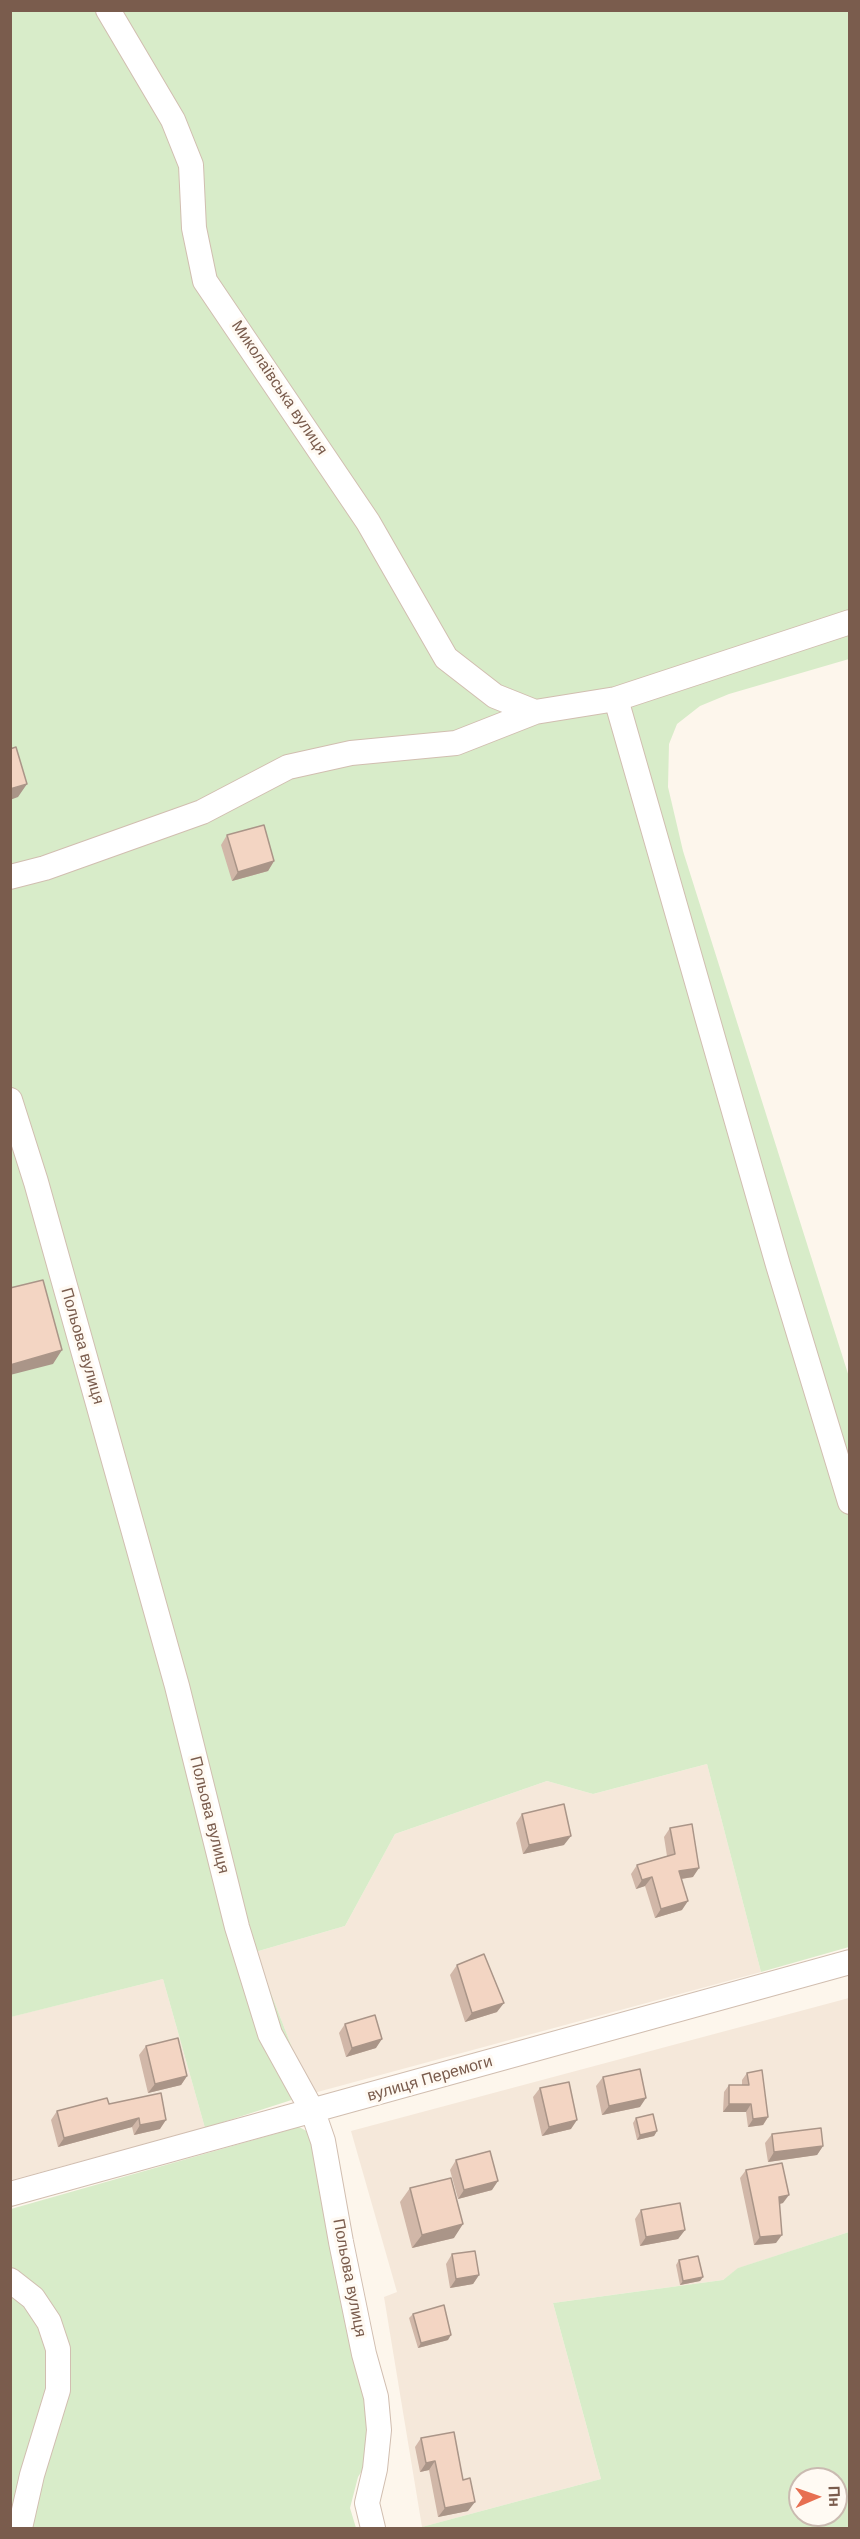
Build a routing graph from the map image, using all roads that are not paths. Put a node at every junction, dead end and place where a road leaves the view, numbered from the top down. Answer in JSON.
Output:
{"nodes":[{"id":1,"x":108,"y":10,"type":"edge"},
{"id":2,"x":849,"y":622,"type":"edge"},
{"id":3,"x":616,"y":699,"type":"junction"},
{"id":4,"x":535,"y":712,"type":"junction"},
{"id":5,"x":10,"y":877,"type":"edge"},
{"id":6,"x":10,"y":1100,"type":"edge"},
{"id":7,"x":849,"y":1502,"type":"edge"},
{"id":8,"x":849,"y":1962,"type":"edge"},
{"id":9,"x":313,"y":2112,"type":"junction"},
{"id":10,"x":10,"y":2194,"type":"edge"},
{"id":11,"x":10,"y":2280,"type":"edge"},
{"id":12,"x":20,"y":2529,"type":"edge"},
{"id":13,"x":373,"y":2529,"type":"edge"}],
"edges":[{"from":1,"to":4,"type":"street","name":"Миколаївська вулиця"},
{"from":2,"to":3,"type":"street"},
{"from":3,"to":4,"type":"street"},
{"from":3,"to":7,"type":"street"},
{"from":4,"to":5,"type":"street"},
{"from":6,"to":9,"type":"street","name":"Польова вулиця"},
{"from":8,"to":9,"type":"street","name":"вулиця Перемоги"},
{"from":9,"to":10,"type":"street","name":"вулиця Перемоги"},
{"from":9,"to":13,"type":"street","name":"Польова вулиця"},
{"from":11,"to":12,"type":"street"}]}
